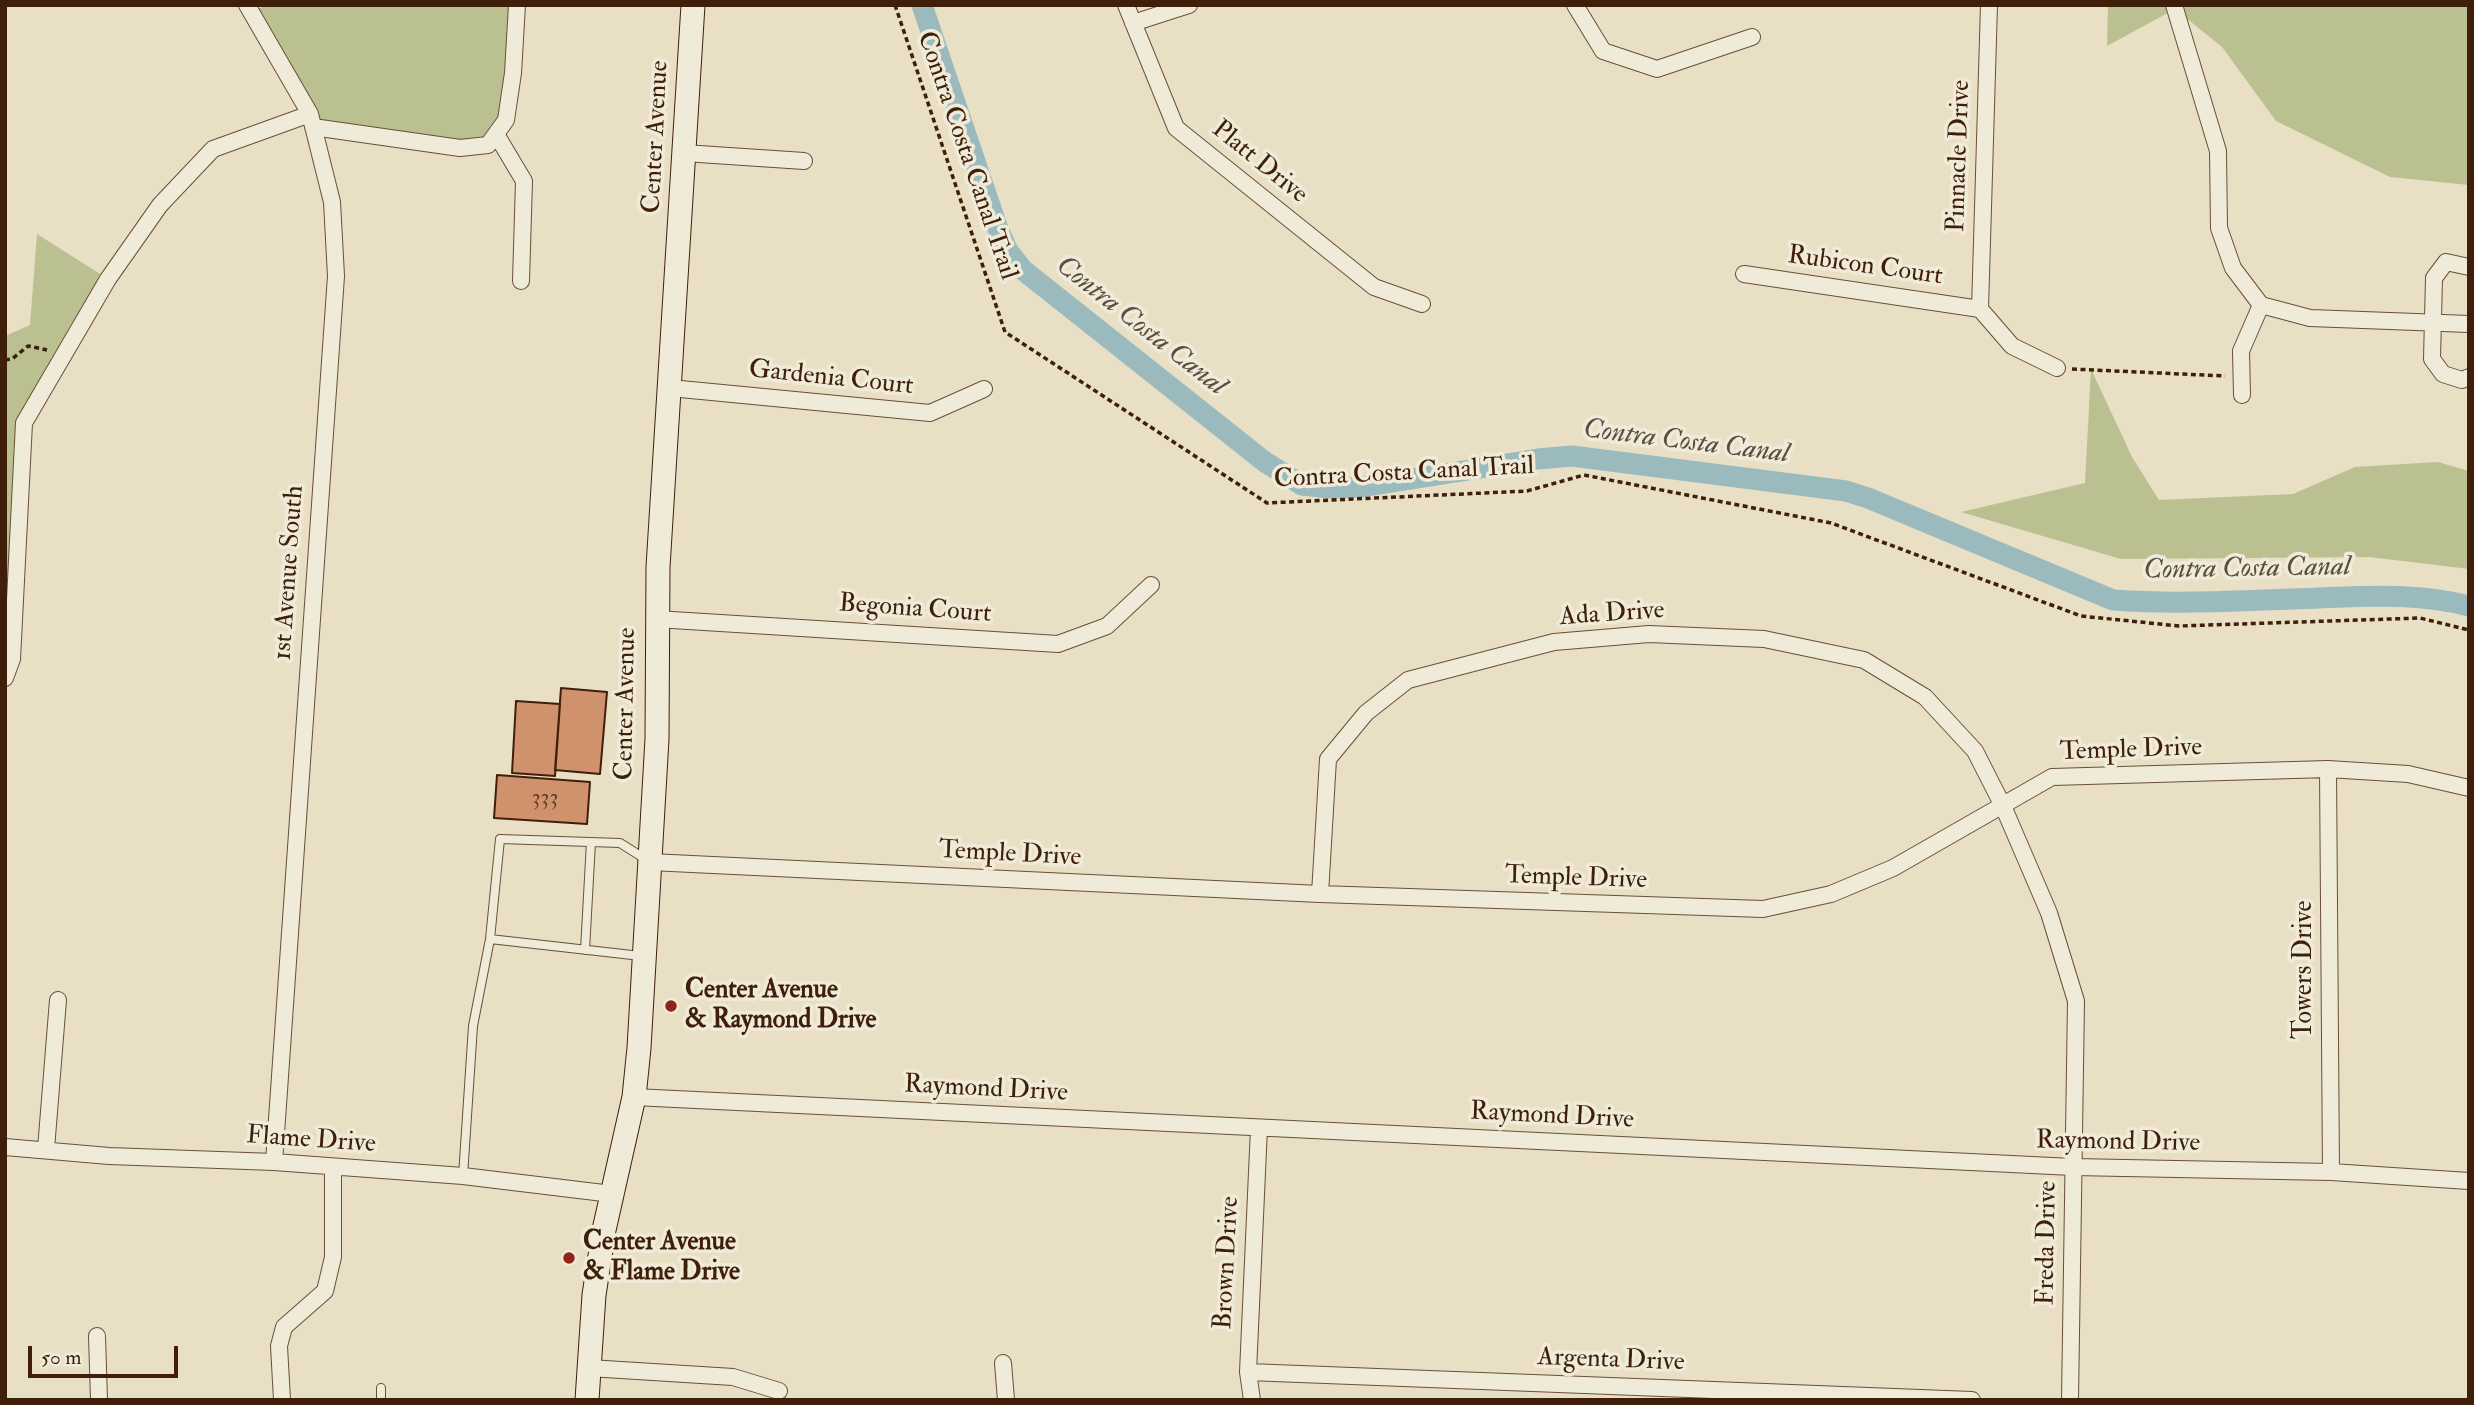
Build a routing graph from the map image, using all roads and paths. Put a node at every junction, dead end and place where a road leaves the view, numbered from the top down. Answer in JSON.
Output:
{"nodes":[{"id":1,"x":247,"y":5,"type":"edge"},
{"id":2,"x":517,"y":5,"type":"edge"},
{"id":3,"x":693,"y":5,"type":"edge"},
{"id":4,"x":895,"y":5,"type":"edge"},
{"id":5,"x":1126,"y":5,"type":"edge"},
{"id":6,"x":1189,"y":5,"type":"edge"},
{"id":7,"x":1575,"y":5,"type":"edge"},
{"id":8,"x":1989,"y":5,"type":"edge"},
{"id":9,"x":2174,"y":5,"type":"edge"},
{"id":10,"x":1133,"y":23,"type":"junction"},
{"id":11,"x":1752,"y":37,"type":"dead end"},
{"id":12,"x":312,"y":120,"type":"junction"},
{"id":13,"x":496,"y":134,"type":"junction"},
{"id":14,"x":684,"y":153,"type":"junction"},
{"id":15,"x":804,"y":161,"type":"dead end"},
{"id":16,"x":2469,"y":267,"type":"edge"},
{"id":17,"x":1744,"y":274,"type":"dead end"},
{"id":18,"x":521,"y":281,"type":"dead end"},
{"id":19,"x":1422,"y":304,"type":"dead end"},
{"id":20,"x":2261,"y":305,"type":"junction"},
{"id":21,"x":1980,"y":309,"type":"junction"},
{"id":22,"x":2433,"y":322,"type":"junction"},
{"id":23,"x":2469,"y":324,"type":"edge"},
{"id":24,"x":62,"y":357,"type":"junction"},
{"id":25,"x":5,"y":360,"type":"edge"},
{"id":26,"x":2057,"y":368,"type":"joint"},
{"id":27,"x":2241,"y":377,"type":"junction"},
{"id":28,"x":2469,"y":377,"type":"edge"},
{"id":29,"x":670,"y":388,"type":"junction"},
{"id":30,"x":984,"y":389,"type":"dead end"},
{"id":31,"x":2242,"y":395,"type":"dead end"},
{"id":32,"x":1151,"y":585,"type":"dead end"},
{"id":33,"x":656,"y":619,"type":"junction"},
{"id":34,"x":2469,"y":630,"type":"edge"},
{"id":35,"x":5,"y":678,"type":"edge"},
{"id":36,"x":2328,"y":769,"type":"junction"},
{"id":37,"x":2469,"y":788,"type":"edge"},
{"id":38,"x":2003,"y":806,"type":"junction"},
{"id":39,"x":591,"y":842,"type":"junction"},
{"id":40,"x":650,"y":862,"type":"junction"},
{"id":41,"x":1320,"y":894,"type":"junction"},
{"id":42,"x":490,"y":939,"type":"junction"},
{"id":43,"x":585,"y":950,"type":"junction"},
{"id":44,"x":644,"y":957,"type":"junction"},
{"id":45,"x":58,"y":1000,"type":"dead end"},
{"id":46,"x":634,"y":1097,"type":"junction"},
{"id":47,"x":1259,"y":1128,"type":"junction"},
{"id":48,"x":5,"y":1147,"type":"edge"},
{"id":49,"x":46,"y":1149,"type":"junction"},
{"id":50,"x":274,"y":1162,"type":"junction"},
{"id":51,"x":333,"y":1167,"type":"junction"},
{"id":52,"x":2074,"y":1167,"type":"junction"},
{"id":53,"x":2331,"y":1172,"type":"junction"},
{"id":54,"x":463,"y":1176,"type":"junction"},
{"id":55,"x":2469,"y":1181,"type":"edge"},
{"id":56,"x":612,"y":1194,"type":"junction"},
{"id":57,"x":96,"y":1336,"type":"dead end"},
{"id":58,"x":1003,"y":1363,"type":"dead end"},
{"id":59,"x":589,"y":1368,"type":"junction"},
{"id":60,"x":1248,"y":1371,"type":"junction"},
{"id":61,"x":381,"y":1388,"type":"dead end"},
{"id":62,"x":779,"y":1391,"type":"dead end"},
{"id":63,"x":99,"y":1400,"type":"edge"},
{"id":64,"x":282,"y":1400,"type":"edge"},
{"id":65,"x":382,"y":1400,"type":"edge"},
{"id":66,"x":587,"y":1400,"type":"edge"},
{"id":67,"x":1006,"y":1400,"type":"edge"},
{"id":68,"x":1252,"y":1400,"type":"edge"},
{"id":69,"x":1972,"y":1400,"type":"edge"},
{"id":70,"x":2070,"y":1400,"type":"edge"}],
"edges":[{"from":1,"to":12,"type":"street","name":"1st Avenue South"},
{"from":2,"to":13,"type":"street"},
{"from":3,"to":14,"type":"street","name":"Center Avenue"},
{"from":4,"to":34,"type":"path","name":"Contra Costa Canal Trail"},
{"from":5,"to":10,"type":"street","name":"Platt Drive"},
{"from":6,"to":10,"type":"street"},
{"from":7,"to":11,"type":"street"},
{"from":8,"to":21,"type":"street","name":"Pinnacle Drive"},
{"from":9,"to":20,"type":"street"},
{"from":10,"to":19,"type":"street","name":"Platt Drive"},
{"from":12,"to":13,"type":"street"},
{"from":12,"to":24,"type":"street"},
{"from":12,"to":50,"type":"street","name":"1st Avenue South"},
{"from":13,"to":18,"type":"street"},
{"from":14,"to":15,"type":"street"},
{"from":14,"to":29,"type":"street","name":"Center Avenue"},
{"from":16,"to":22,"type":"street"},
{"from":17,"to":21,"type":"street","name":"Rubicon Court"},
{"from":20,"to":22,"type":"street"},
{"from":20,"to":27,"type":"street"},
{"from":21,"to":26,"type":"street"},
{"from":22,"to":23,"type":"street"},
{"from":22,"to":28,"type":"street"},
{"from":24,"to":25,"type":"path"},
{"from":24,"to":35,"type":"street"},
{"from":26,"to":27,"type":"path"},
{"from":27,"to":31,"type":"street"},
{"from":29,"to":30,"type":"street","name":"Gardenia Court"},
{"from":29,"to":33,"type":"street","name":"Center Avenue"},
{"from":32,"to":33,"type":"street","name":"Begonia Court"},
{"from":33,"to":40,"type":"street","name":"Center Avenue"},
{"from":36,"to":37,"type":"street","name":"Temple Drive"},
{"from":36,"to":38,"type":"street","name":"Temple Drive"},
{"from":36,"to":53,"type":"street","name":"Towers Drive"},
{"from":38,"to":41,"type":"street","name":"Temple Drive"},
{"from":38,"to":41,"type":"street","name":"Ada Drive"},
{"from":38,"to":52,"type":"street","name":"Freda Drive"},
{"from":39,"to":40,"type":"lane"},
{"from":39,"to":42,"type":"lane"},
{"from":39,"to":43,"type":"lane"},
{"from":40,"to":41,"type":"street","name":"Temple Drive"},
{"from":40,"to":44,"type":"street","name":"Center Avenue"},
{"from":42,"to":43,"type":"lane"},
{"from":42,"to":54,"type":"lane"},
{"from":43,"to":44,"type":"lane"},
{"from":44,"to":46,"type":"street","name":"Center Avenue"},
{"from":45,"to":49,"type":"street"},
{"from":46,"to":47,"type":"street","name":"Raymond Drive"},
{"from":46,"to":56,"type":"street","name":"Center Avenue"},
{"from":47,"to":52,"type":"street","name":"Raymond Drive"},
{"from":47,"to":60,"type":"street","name":"Brown Drive"},
{"from":48,"to":49,"type":"street","name":"Flame Drive"},
{"from":49,"to":50,"type":"street","name":"Flame Drive"},
{"from":50,"to":51,"type":"street","name":"Flame Drive"},
{"from":51,"to":54,"type":"street","name":"Flame Drive"},
{"from":51,"to":64,"type":"street"},
{"from":52,"to":53,"type":"street","name":"Raymond Drive"},
{"from":52,"to":70,"type":"street","name":"Freda Drive"},
{"from":53,"to":55,"type":"street","name":"Raymond Drive"},
{"from":54,"to":56,"type":"street","name":"Flame Drive"},
{"from":56,"to":59,"type":"street","name":"Center Avenue"},
{"from":57,"to":63,"type":"street"},
{"from":58,"to":67,"type":"street"},
{"from":59,"to":62,"type":"street"},
{"from":59,"to":66,"type":"street","name":"Center Avenue"},
{"from":60,"to":68,"type":"street","name":"Brown Drive"},
{"from":60,"to":69,"type":"street","name":"Argenta Drive"},
{"from":61,"to":65,"type":"lane"}]}
